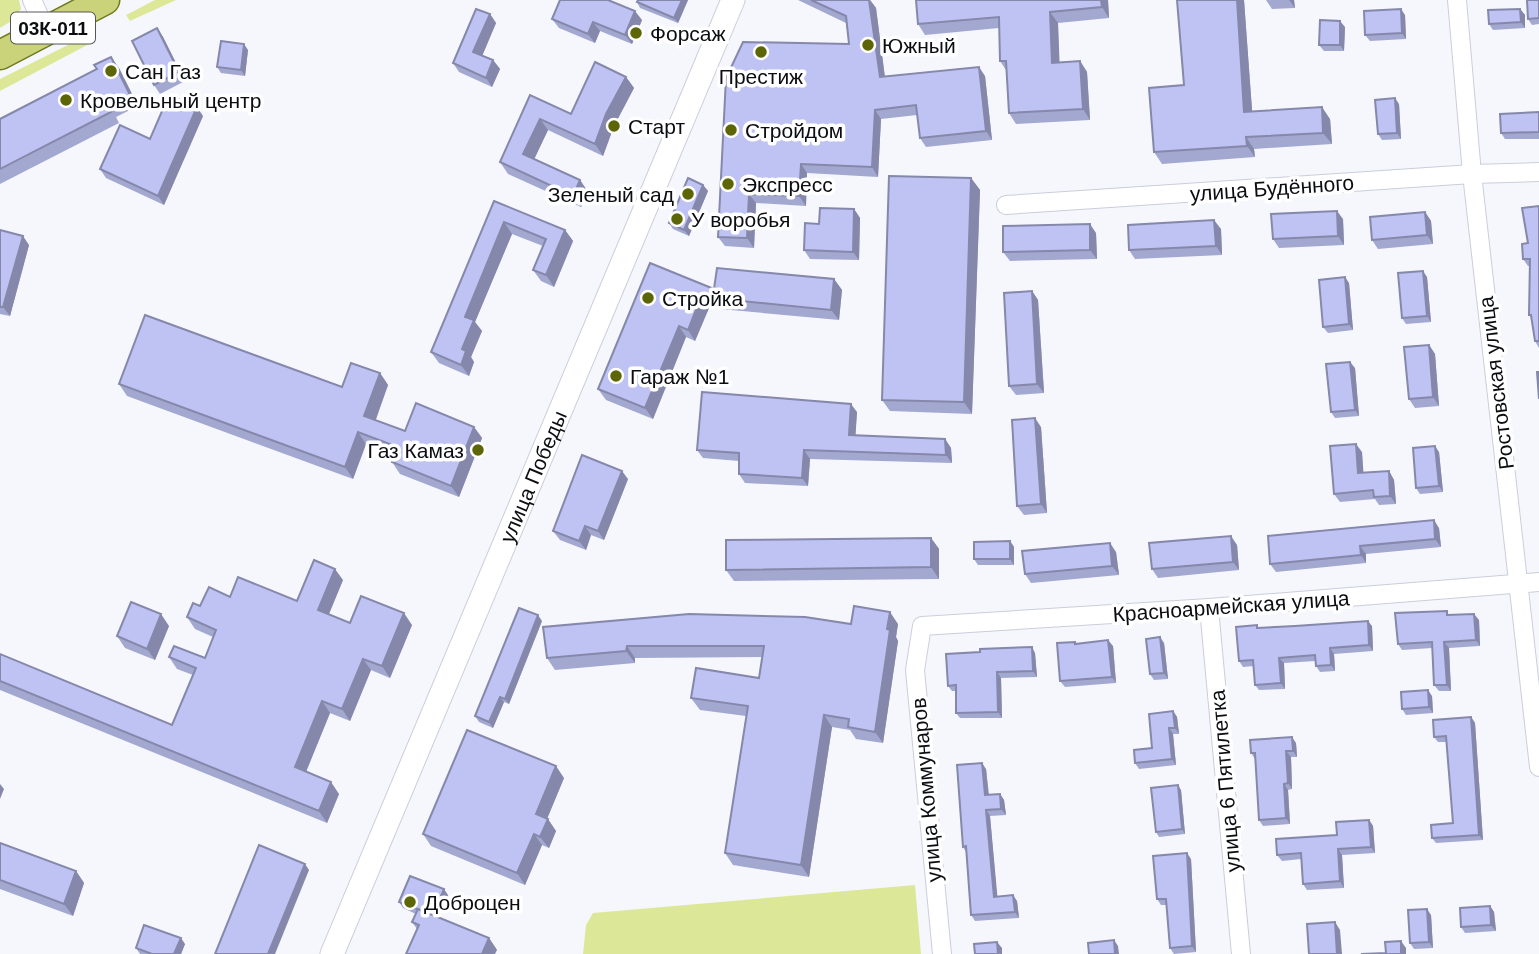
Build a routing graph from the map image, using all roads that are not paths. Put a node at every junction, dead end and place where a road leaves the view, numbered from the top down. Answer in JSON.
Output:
{"nodes":[{"id":1,"x":32,"y":0,"type":"edge"},
{"id":2,"x":106,"y":0,"type":"edge"},
{"id":3,"x":733,"y":0,"type":"edge"},
{"id":4,"x":1457,"y":0,"type":"edge"},
{"id":5,"x":46,"y":31,"type":"junction"},
{"id":6,"x":0,"y":55,"type":"edge"},
{"id":7,"x":1539,"y":172,"type":"edge"},
{"id":8,"x":1472,"y":174,"type":"junction"},
{"id":9,"x":1006,"y":205,"type":"dead end"},
{"id":10,"x":1539,"y":582,"type":"edge"},
{"id":11,"x":1519,"y":584,"type":"junction"},
{"id":12,"x":1209,"y":608,"type":"junction"},
{"id":13,"x":922,"y":626,"type":"joint"},
{"id":14,"x":1539,"y":766,"type":"edge"},
{"id":15,"x":332,"y":954,"type":"edge"},
{"id":16,"x":942,"y":954,"type":"edge"},
{"id":17,"x":1241,"y":954,"type":"edge"}],
"edges":[{"from":1,"to":5,"type":"street"},
{"from":2,"to":5,"type":"main road","number":"03К-011"},
{"from":3,"to":15,"type":"street","name":"улица Победы"},
{"from":4,"to":8,"type":"street","name":"Ростовская улица"},
{"from":5,"to":6,"type":"main road","number":"03К-011"},
{"from":7,"to":8,"type":"street","name":"улица Будённого"},
{"from":8,"to":9,"type":"street","name":"улица Будённого"},
{"from":8,"to":11,"type":"street","name":"Ростовская улица"},
{"from":10,"to":11,"type":"street","name":"Красноармейская улица"},
{"from":11,"to":12,"type":"street","name":"Красноармейская улица"},
{"from":11,"to":14,"type":"street","name":"Ростовская улица"},
{"from":12,"to":13,"type":"street","name":"Красноармейская улица"},
{"from":12,"to":17,"type":"street","name":"улица 6 Пятилетка"},
{"from":13,"to":16,"type":"street","name":"улица Коммунаров"}]}
